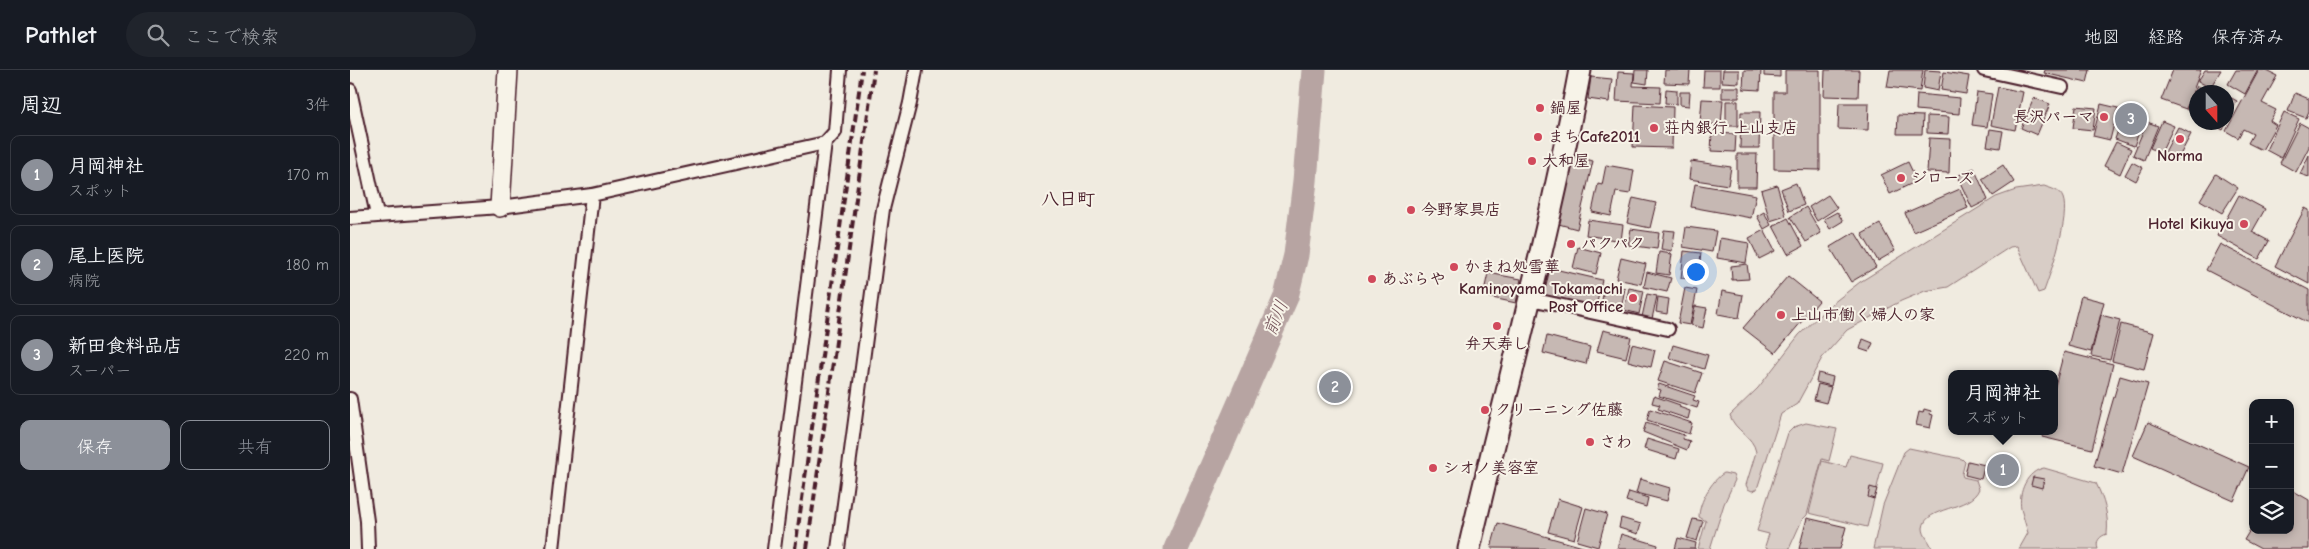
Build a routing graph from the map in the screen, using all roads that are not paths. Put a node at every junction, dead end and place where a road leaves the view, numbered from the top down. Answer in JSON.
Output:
{"nodes":[{"id":1,"x":508,"y":70,"type":"edge"},
{"id":2,"x":840,"y":70,"type":"edge"},
{"id":3,"x":916,"y":70,"type":"edge"},
{"id":4,"x":1580,"y":70,"type":"edge"},
{"id":5,"x":1984,"y":70,"type":"edge"},
{"id":6,"x":2062,"y":87,"type":"dead end"},
{"id":7,"x":350,"y":90,"type":"edge"},
{"id":8,"x":825,"y":143,"type":"junction"},
{"id":9,"x":592,"y":195,"type":"junction"},
{"id":10,"x":500,"y":207,"type":"junction"},
{"id":11,"x":377,"y":215,"type":"junction"},
{"id":12,"x":350,"y":218,"type":"edge"},
{"id":13,"x":1530,"y":299,"type":"junction"},
{"id":14,"x":1668,"y":330,"type":"dead end"},
{"id":15,"x":350,"y":399,"type":"edge"},
{"id":16,"x":556,"y":548,"type":"edge"},
{"id":17,"x":368,"y":549,"type":"edge"},
{"id":18,"x":774,"y":549,"type":"edge"},
{"id":19,"x":838,"y":549,"type":"edge"},
{"id":20,"x":1469,"y":549,"type":"edge"}],
"edges":[{"from":1,"to":10,"type":"street"},
{"from":2,"to":8,"type":"street"},
{"from":3,"to":19,"type":"street"},
{"from":4,"to":13,"type":"main road"},
{"from":5,"to":6,"type":"street"},
{"from":7,"to":11,"type":"street"},
{"from":8,"to":9,"type":"street"},
{"from":8,"to":18,"type":"street"},
{"from":9,"to":10,"type":"street"},
{"from":9,"to":16,"type":"street"},
{"from":10,"to":11,"type":"street"},
{"from":11,"to":12,"type":"street"},
{"from":13,"to":14,"type":"street"},
{"from":13,"to":20,"type":"main road"},
{"from":15,"to":17,"type":"street"}]}
